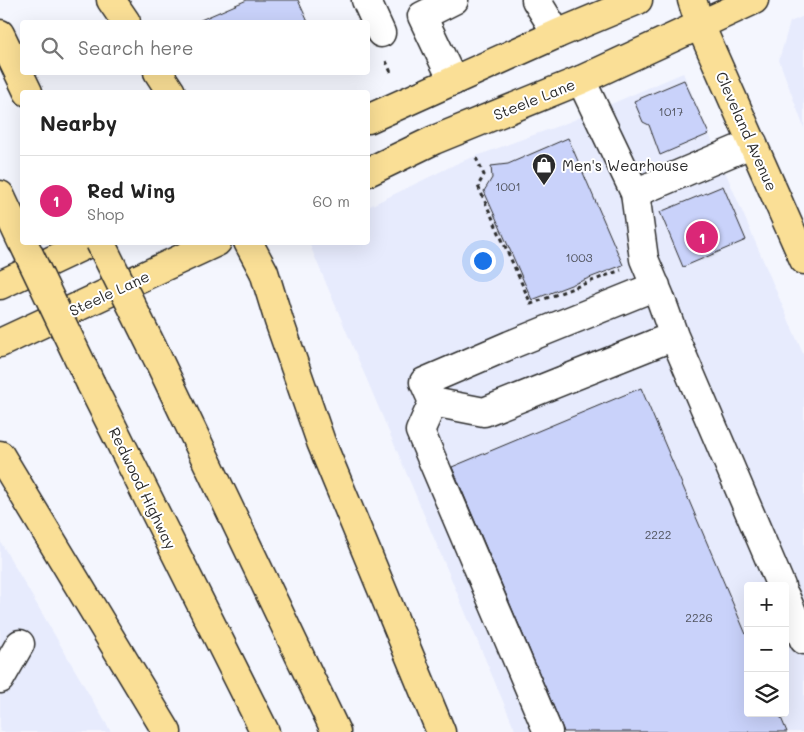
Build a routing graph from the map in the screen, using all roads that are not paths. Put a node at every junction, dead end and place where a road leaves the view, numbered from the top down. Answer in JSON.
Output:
{"nodes":[{"id":1,"x":111,"y":0,"type":"edge"},
{"id":2,"x":366,"y":0,"type":"edge"},
{"id":3,"x":454,"y":0,"type":"edge"},
{"id":4,"x":536,"y":0,"type":"edge"},
{"id":5,"x":638,"y":0,"type":"edge"},
{"id":6,"x":754,"y":0,"type":"edge"},
{"id":7,"x":696,"y":12,"type":"edge"},
{"id":8,"x":125,"y":20,"type":"edge"},
{"id":9,"x":0,"y":34,"type":"edge"},
{"id":10,"x":381,"y":34,"type":"dead end"},
{"id":11,"x":556,"y":34,"type":"junction"},
{"id":12,"x":160,"y":75,"type":"edge"},
{"id":13,"x":580,"y":80,"type":"junction"},
{"id":14,"x":453,"y":81,"type":"junction"},
{"id":15,"x":27,"y":90,"type":"edge"},
{"id":16,"x":170,"y":90,"type":"edge"},
{"id":17,"x":370,"y":118,"type":"edge"},
{"id":18,"x":752,"y":143,"type":"junction"},
{"id":19,"x":370,"y":171,"type":"edge"},
{"id":20,"x":635,"y":193,"type":"junction"},
{"id":21,"x":2,"y":199,"type":"edge"},
{"id":22,"x":20,"y":236,"type":"edge"},
{"id":23,"x":24,"y":245,"type":"edge"},
{"id":24,"x":85,"y":245,"type":"edge"},
{"id":25,"x":101,"y":245,"type":"edge"},
{"id":26,"x":211,"y":245,"type":"edge"},
{"id":27,"x":250,"y":245,"type":"edge"},
{"id":28,"x":802,"y":250,"type":"edge"},
{"id":29,"x":0,"y":285,"type":"edge"},
{"id":30,"x":656,"y":286,"type":"junction"},
{"id":31,"x":674,"y":336,"type":"junction"},
{"id":32,"x":0,"y":343,"type":"edge"},
{"id":33,"x":433,"y":402,"type":"junction"},
{"id":34,"x":0,"y":455,"type":"edge"},
{"id":35,"x":779,"y":582,"type":"edge"},
{"id":36,"x":789,"y":605,"type":"edge"},
{"id":37,"x":804,"y":640,"type":"edge"},
{"id":38,"x":20,"y":644,"type":"dead end"},
{"id":39,"x":0,"y":678,"type":"edge"},
{"id":40,"x":167,"y":732,"type":"edge"},
{"id":41,"x":265,"y":732,"type":"edge"},
{"id":42,"x":336,"y":732,"type":"edge"},
{"id":43,"x":441,"y":732,"type":"edge"},
{"id":44,"x":548,"y":732,"type":"edge"}],
"edges":[{"from":1,"to":8,"type":"main road"},
{"from":2,"to":10,"type":"lane"},
{"from":3,"to":14,"type":"lane"},
{"from":4,"to":11,"type":"lane"},
{"from":5,"to":11,"type":"main road"},
{"from":6,"to":7,"type":"main road","name":"Steele Lane"},
{"from":7,"to":13,"type":"main road","name":"Steele Lane"},
{"from":7,"to":18,"type":"main road","name":"Cleveland Avenue"},
{"from":9,"to":15,"type":"main road"},
{"from":11,"to":14,"type":"main road"},
{"from":12,"to":16,"type":"main road"},
{"from":13,"to":19,"type":"main road","name":"Steele Lane"},
{"from":13,"to":20,"type":"lane"},
{"from":14,"to":17,"type":"main road"},
{"from":18,"to":20,"type":"lane"},
{"from":18,"to":28,"type":"main road","name":"Cleveland Avenue"},
{"from":20,"to":30,"type":"lane"},
{"from":21,"to":22,"type":"main road","name":"Redwood Highway"},
{"from":23,"to":41,"type":"main road","name":"Redwood Highway","bridge":true},
{"from":24,"to":29,"type":"main road"},
{"from":25,"to":42,"type":"main road","bridge":true},
{"from":26,"to":32,"type":"main road","name":"Steele Lane"},
{"from":27,"to":43,"type":"main road"},
{"from":30,"to":31,"type":"lane"},
{"from":30,"to":33,"type":"lane"},
{"from":31,"to":33,"type":"lane"},
{"from":31,"to":35,"type":"lane"},
{"from":33,"to":44,"type":"lane"},
{"from":34,"to":40,"type":"main road"},
{"from":36,"to":37,"type":"lane"},
{"from":38,"to":39,"type":"lane"}]}
